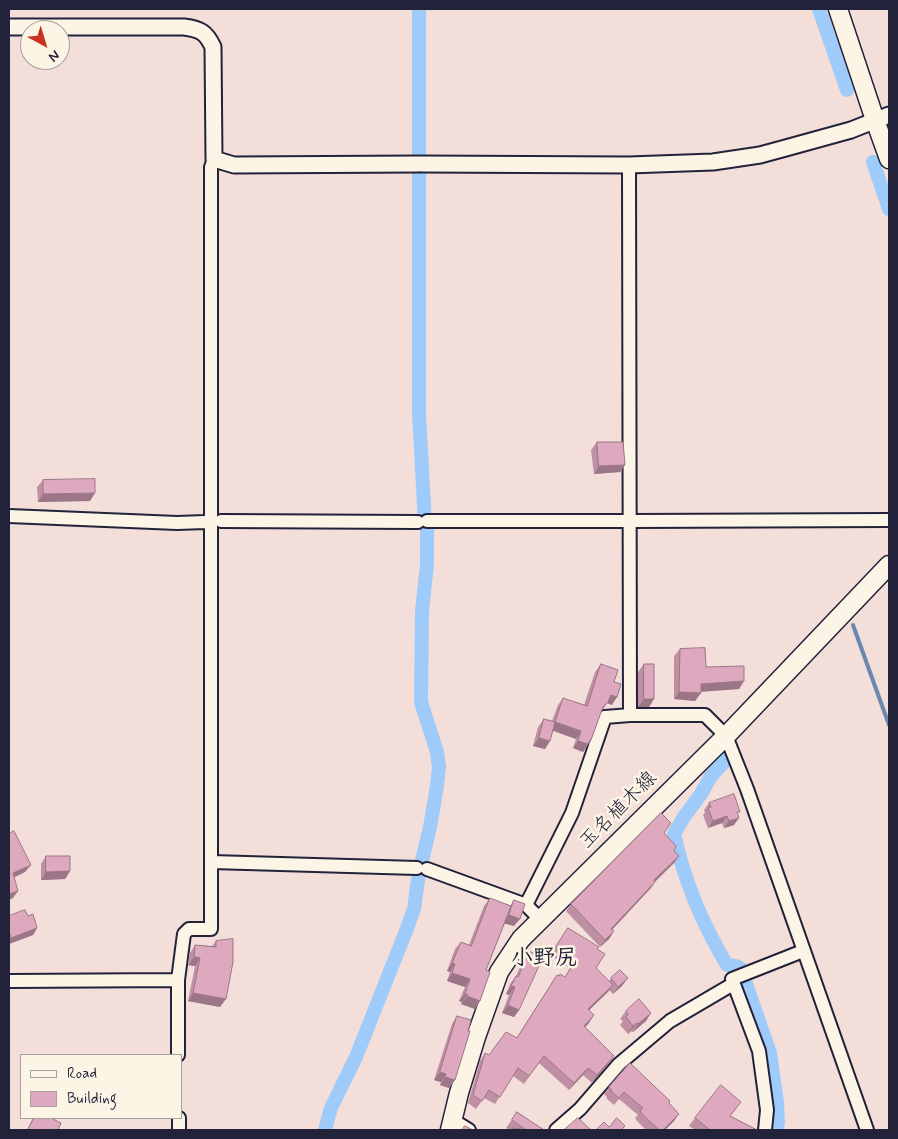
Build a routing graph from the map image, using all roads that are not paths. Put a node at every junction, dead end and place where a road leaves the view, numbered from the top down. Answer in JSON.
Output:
{"nodes":[{"id":1,"x":838,"y":9,"type":"edge"},
{"id":2,"x":9,"y":27,"type":"edge"},
{"id":3,"x":877,"y":119,"type":"edge"},
{"id":4,"x":889,"y":159,"type":"edge"},
{"id":5,"x":214,"y":160,"type":"junction"},
{"id":6,"x":629,"y":164,"type":"junction"},
{"id":7,"x":9,"y":516,"type":"edge"},
{"id":8,"x":889,"y":520,"type":"edge"},
{"id":9,"x":221,"y":521,"type":"dead end"},
{"id":10,"x":205,"y":522,"type":"dead end"},
{"id":11,"x":889,"y":565,"type":"edge"},
{"id":12,"x":630,"y":715,"type":"junction"},
{"id":13,"x":726,"y":736,"type":"junction"},
{"id":14,"x":212,"y":862,"type":"junction"},
{"id":15,"x":526,"y":905,"type":"junction"},
{"id":16,"x":540,"y":919,"type":"junction"},
{"id":17,"x":803,"y":951,"type":"junction"},
{"id":18,"x":9,"y":980,"type":"edge"},
{"id":19,"x":178,"y":980,"type":"junction"},
{"id":20,"x":734,"y":984,"type":"junction"},
{"id":21,"x":9,"y":986,"type":"edge"},
{"id":22,"x":178,"y":1054,"type":"edge"},
{"id":23,"x":452,"y":1125,"type":"edge"},
{"id":24,"x":469,"y":1130,"type":"edge"},
{"id":25,"x":556,"y":1130,"type":"edge"},
{"id":26,"x":765,"y":1130,"type":"edge"},
{"id":27,"x":867,"y":1130,"type":"edge"}],
"edges":[{"from":1,"to":3,"type":"main road"},
{"from":2,"to":5,"type":"street"},
{"from":3,"to":4,"type":"main road"},
{"from":3,"to":6,"type":"street"},
{"from":5,"to":6,"type":"street"},
{"from":5,"to":14,"type":"street"},
{"from":6,"to":12,"type":"street"},
{"from":7,"to":10,"type":"street"},
{"from":8,"to":9,"type":"street"},
{"from":11,"to":13,"type":"main road","name":"玉名植木線"},
{"from":12,"to":13,"type":"street"},
{"from":12,"to":15,"type":"street"},
{"from":13,"to":16,"type":"main road","name":"玉名植木線"},
{"from":13,"to":17,"type":"street"},
{"from":14,"to":15,"type":"street"},
{"from":14,"to":19,"type":"street"},
{"from":15,"to":16,"type":"street"},
{"from":16,"to":23,"type":"main road","name":"玉名植木線"},
{"from":17,"to":20,"type":"street"},
{"from":17,"to":27,"type":"street"},
{"from":18,"to":19,"type":"street"},
{"from":18,"to":21,"type":"street"},
{"from":19,"to":22,"type":"street"},
{"from":20,"to":25,"type":"street"},
{"from":20,"to":26,"type":"street"},
{"from":23,"to":24,"type":"street"}]}
